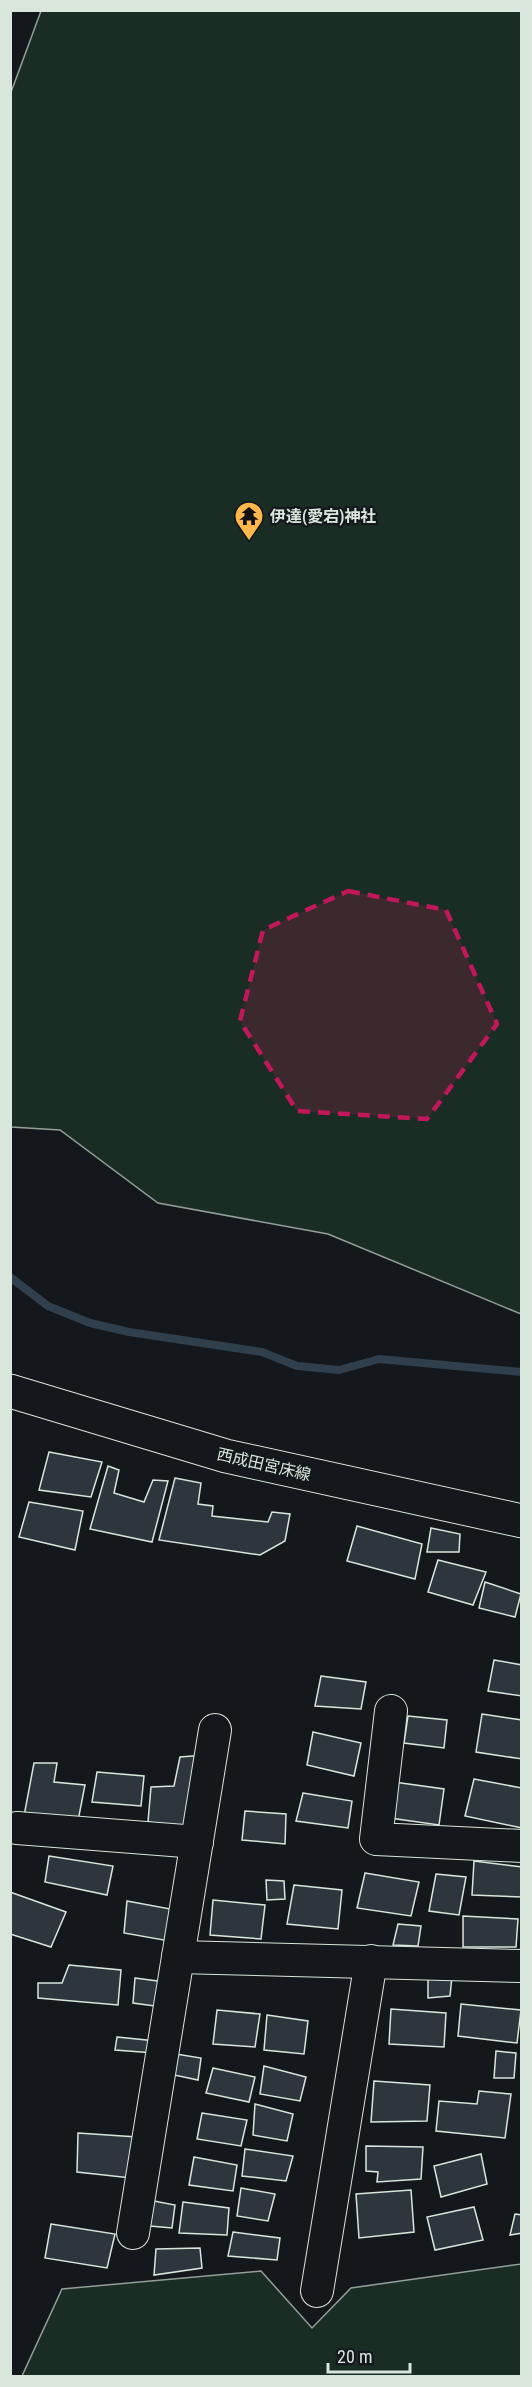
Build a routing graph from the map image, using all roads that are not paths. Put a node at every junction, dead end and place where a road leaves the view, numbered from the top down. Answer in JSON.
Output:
{"nodes":[{"id":1,"x":10,"y":1391,"type":"edge"},
{"id":2,"x":522,"y":1521,"type":"edge"},
{"id":3,"x":391,"y":1711,"type":"dead end"},
{"id":4,"x":215,"y":1730,"type":"dead end"},
{"id":5,"x":16,"y":1828,"type":"dead end"},
{"id":6,"x":197,"y":1842,"type":"junction"},
{"id":7,"x":522,"y":1846,"type":"edge"},
{"id":8,"x":178,"y":1957,"type":"junction"},
{"id":9,"x":371,"y":1961,"type":"junction"},
{"id":10,"x":522,"y":1965,"type":"edge"},
{"id":11,"x":133,"y":2233,"type":"dead end"},
{"id":12,"x":317,"y":2291,"type":"dead end"}],
"edges":[{"from":1,"to":2,"type":"main road","name":"西成田宮床線"},
{"from":3,"to":7,"type":"street"},
{"from":4,"to":6,"type":"street"},
{"from":5,"to":6,"type":"street"},
{"from":6,"to":8,"type":"street"},
{"from":8,"to":9,"type":"street"},
{"from":8,"to":11,"type":"street"},
{"from":9,"to":10,"type":"street"},
{"from":9,"to":12,"type":"street"}]}
